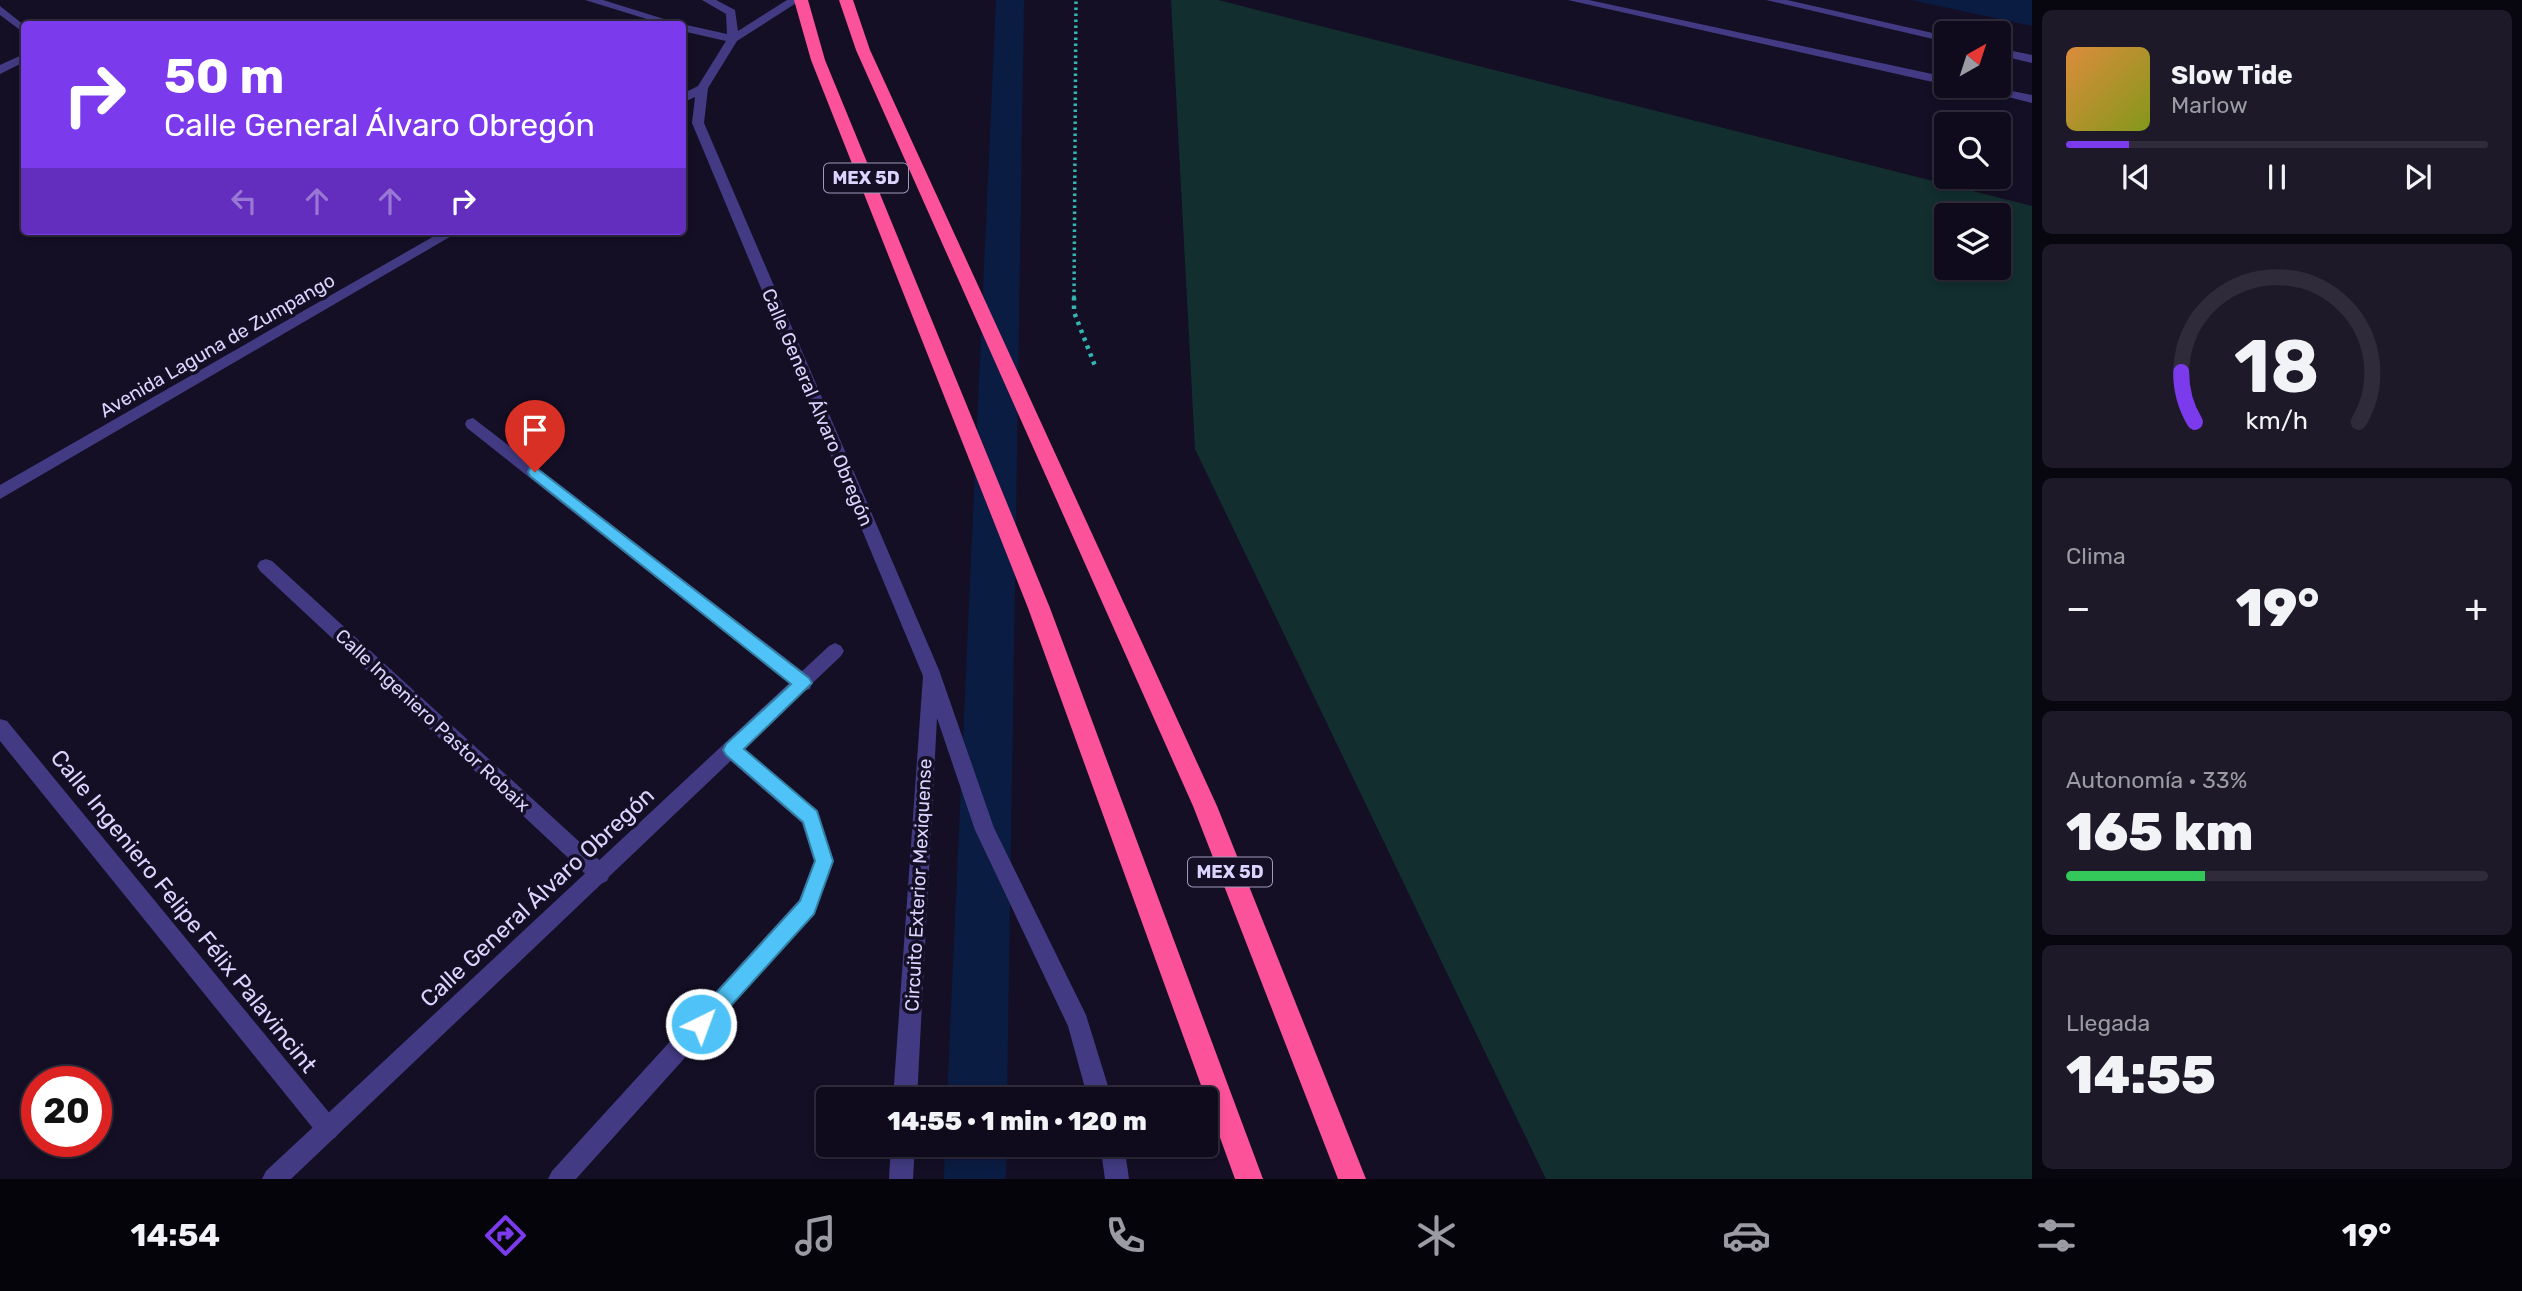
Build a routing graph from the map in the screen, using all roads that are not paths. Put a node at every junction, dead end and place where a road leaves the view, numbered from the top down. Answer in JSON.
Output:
{"nodes":[{"id":1,"x":591,"y":0,"type":"edge"},
{"id":2,"x":709,"y":0,"type":"edge"},
{"id":3,"x":795,"y":0,"type":"edge"},
{"id":4,"x":801,"y":0,"type":"edge"},
{"id":5,"x":846,"y":0,"type":"edge"},
{"id":6,"x":1574,"y":0,"type":"edge"},
{"id":7,"x":1772,"y":0,"type":"edge"},
{"id":8,"x":0,"y":9,"type":"edge"},
{"id":9,"x":664,"y":21,"type":"edge"},
{"id":10,"x":21,"y":27,"type":"edge"},
{"id":11,"x":686,"y":28,"type":"edge"},
{"id":12,"x":1934,"y":36,"type":"edge"},
{"id":13,"x":733,"y":39,"type":"junction"},
{"id":14,"x":2011,"y":54,"type":"edge"},
{"id":15,"x":2032,"y":58,"type":"edge"},
{"id":16,"x":21,"y":60,"type":"edge"},
{"id":17,"x":0,"y":70,"type":"edge"},
{"id":18,"x":1934,"y":77,"type":"edge"},
{"id":19,"x":702,"y":88,"type":"junction"},
{"id":20,"x":2011,"y":95,"type":"edge"},
{"id":21,"x":686,"y":97,"type":"edge"},
{"id":22,"x":2032,"y":99,"type":"edge"},
{"id":23,"x":446,"y":235,"type":"edge"},
{"id":24,"x":473,"y":424,"type":"dead end"},
{"id":25,"x":0,"y":493,"type":"edge"},
{"id":26,"x":267,"y":566,"type":"dead end"},
{"id":27,"x":835,"y":651,"type":"dead end"},
{"id":28,"x":930,"y":670,"type":"junction"},
{"id":29,"x":803,"y":683,"type":"junction"},
{"id":30,"x":0,"y":726,"type":"edge"},
{"id":31,"x":732,"y":750,"type":"junction"},
{"id":32,"x":600,"y":874,"type":"junction"},
{"id":33,"x":906,"y":1087,"type":"edge"},
{"id":34,"x":1097,"y":1087,"type":"edge"},
{"id":35,"x":328,"y":1129,"type":"junction"},
{"id":36,"x":902,"y":1157,"type":"edge"},
{"id":37,"x":1114,"y":1157,"type":"edge"},
{"id":38,"x":274,"y":1179,"type":"edge"},
{"id":39,"x":560,"y":1179,"type":"edge"},
{"id":40,"x":901,"y":1179,"type":"edge"},
{"id":41,"x":1117,"y":1179,"type":"edge"},
{"id":42,"x":1249,"y":1179,"type":"edge"},
{"id":43,"x":1352,"y":1179,"type":"edge"}],
"edges":[{"from":1,"to":9,"type":"street"},
{"from":2,"to":13,"type":"street"},
{"from":3,"to":13,"type":"street"},
{"from":4,"to":42,"type":"highway","number":"MEX 5D"},
{"from":5,"to":43,"type":"highway","number":"MEX 5D"},
{"from":6,"to":18,"type":"street"},
{"from":7,"to":12,"type":"street"},
{"from":8,"to":10,"type":"street"},
{"from":11,"to":13,"type":"street"},
{"from":13,"to":19,"type":"street","name":"Calle General Álvaro Obregón"},
{"from":14,"to":15,"type":"street"},
{"from":16,"to":17,"type":"street"},
{"from":19,"to":21,"type":"street"},
{"from":19,"to":28,"type":"street","name":"Calle General Álvaro Obregón"},
{"from":20,"to":22,"type":"street"},
{"from":23,"to":25,"type":"street","name":"Avenida Laguna de Zumpango"},
{"from":24,"to":29,"type":"street"},
{"from":26,"to":32,"type":"street","name":"Calle Ingeniero Pastor Robaix"},
{"from":27,"to":29,"type":"street","name":"Calle General Álvaro Obregón"},
{"from":28,"to":33,"type":"street","name":"Circuito Exterior Mexiquense"},
{"from":28,"to":34,"type":"street","name":"Calle General Álvaro Obregón"},
{"from":29,"to":31,"type":"street","name":"Calle General Álvaro Obregón"},
{"from":30,"to":35,"type":"street","name":"Calle Ingeniero Felipe Félix Palavincint"},
{"from":31,"to":32,"type":"street","name":"Calle General Álvaro Obregón"},
{"from":31,"to":39,"type":"street"},
{"from":32,"to":35,"type":"street","name":"Calle General Álvaro Obregón"},
{"from":35,"to":38,"type":"street","name":"Calle General Álvaro Obregón"},
{"from":36,"to":40,"type":"street"},
{"from":37,"to":41,"type":"street"}]}
